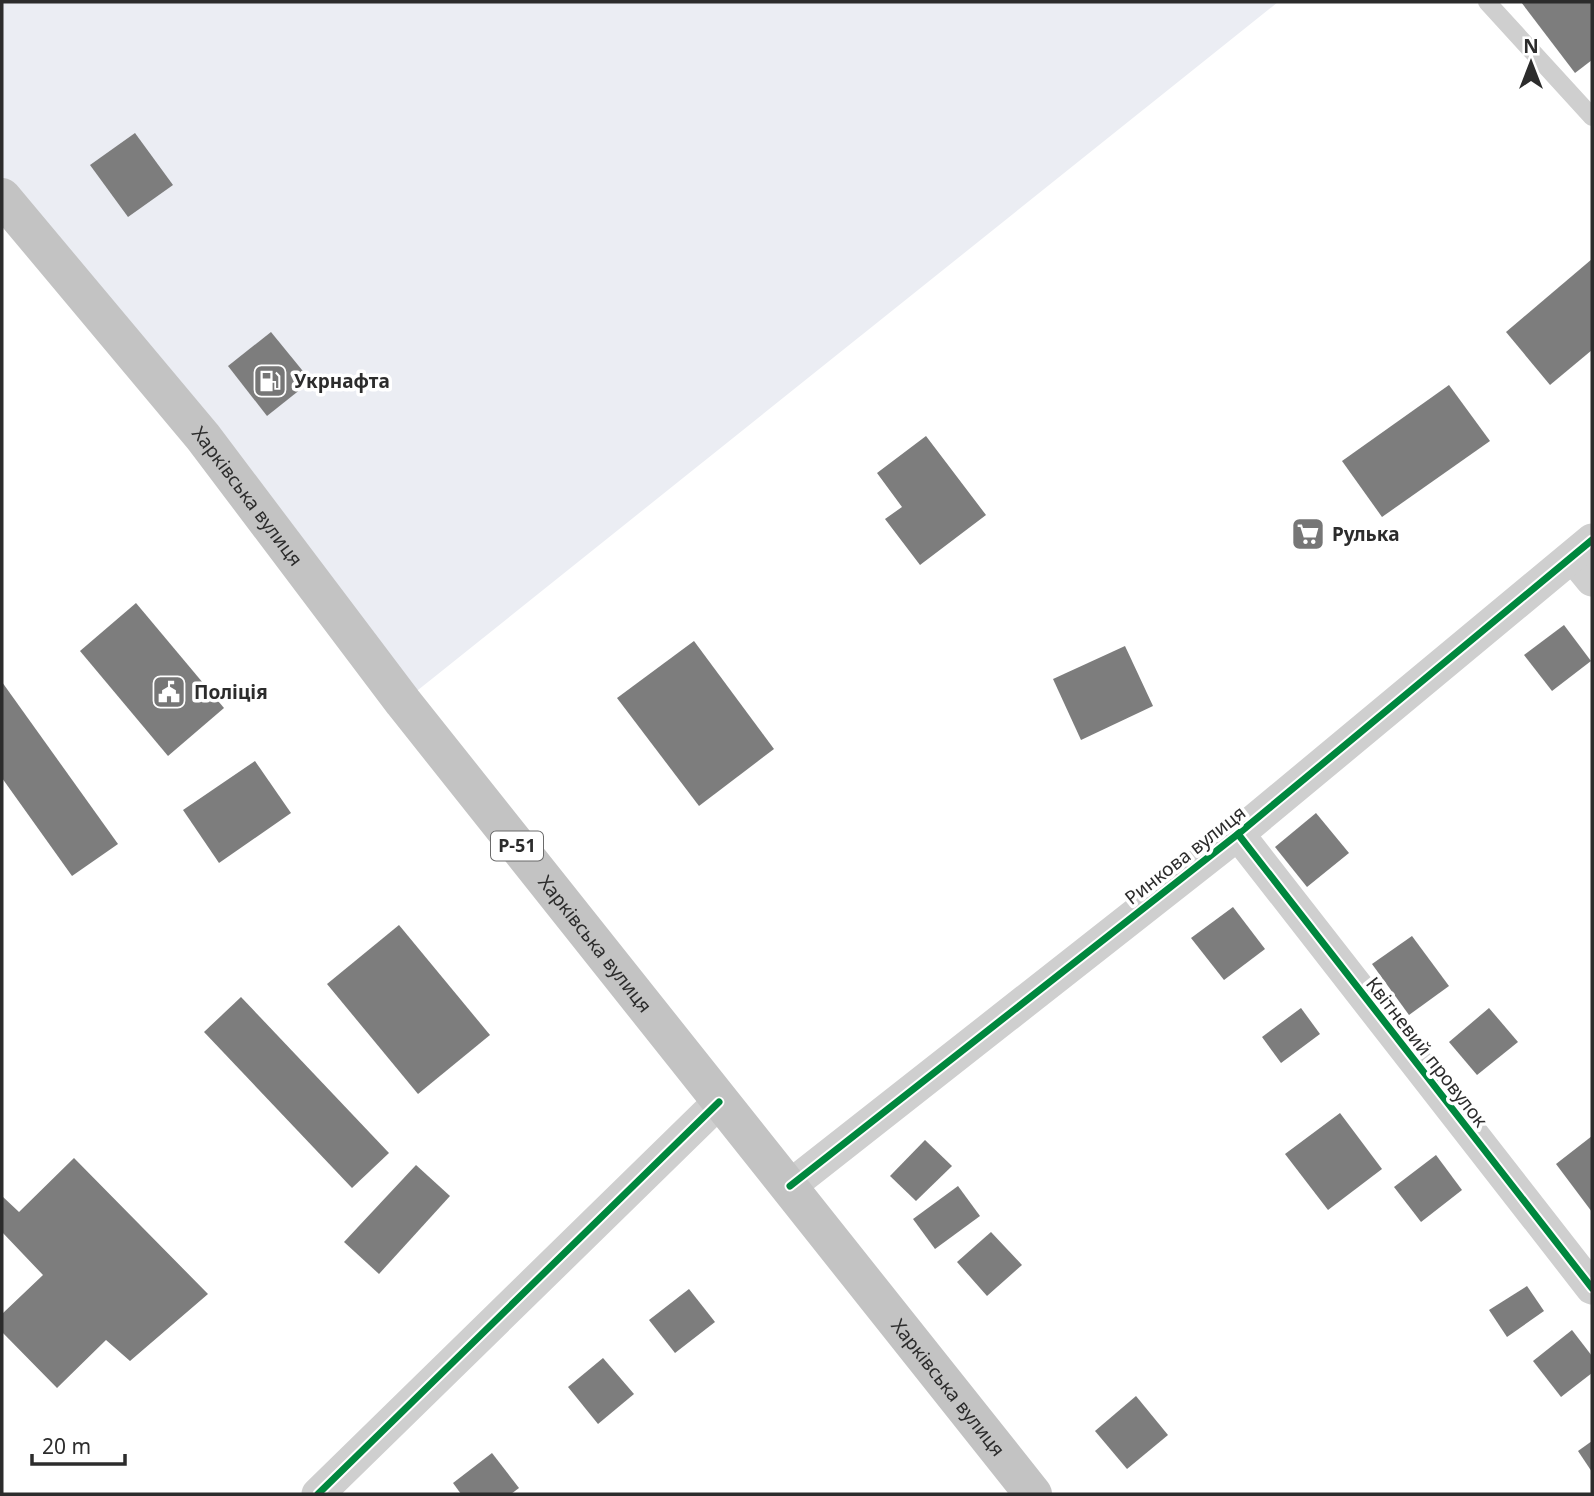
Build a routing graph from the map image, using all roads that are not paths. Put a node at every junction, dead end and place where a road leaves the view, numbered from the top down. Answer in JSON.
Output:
{"nodes":[{"id":1,"x":1487,"y":2,"type":"edge"},
{"id":2,"x":1592,"y":117,"type":"edge"},
{"id":3,"x":2,"y":197,"type":"edge"},
{"id":4,"x":1586,"y":559,"type":"edge"},
{"id":5,"x":1238,"y":834,"type":"junction"},
{"id":6,"x":719,"y":1102,"type":"junction"},
{"id":7,"x":790,"y":1186,"type":"junction"},
{"id":8,"x":1592,"y":1288,"type":"edge"},
{"id":9,"x":318,"y":1494,"type":"edge"},
{"id":10,"x":1032,"y":1494,"type":"edge"}],
"edges":[{"from":1,"to":2,"type":"lane"},
{"from":3,"to":6,"type":"main road","name":"Харківська вулиця","number":"Р-51"},
{"from":4,"to":5,"type":"street","name":"Ринкова вулиця"},
{"from":5,"to":7,"type":"street","name":"Ринкова вулиця"},
{"from":5,"to":8,"type":"street","name":"Квітневий провулок"},
{"from":6,"to":7,"type":"main road","name":"Харківська вулиця","number":"Р-51"},
{"from":6,"to":9,"type":"street"},
{"from":7,"to":10,"type":"main road","name":"Харківська вулиця","number":"Р-51"}]}
